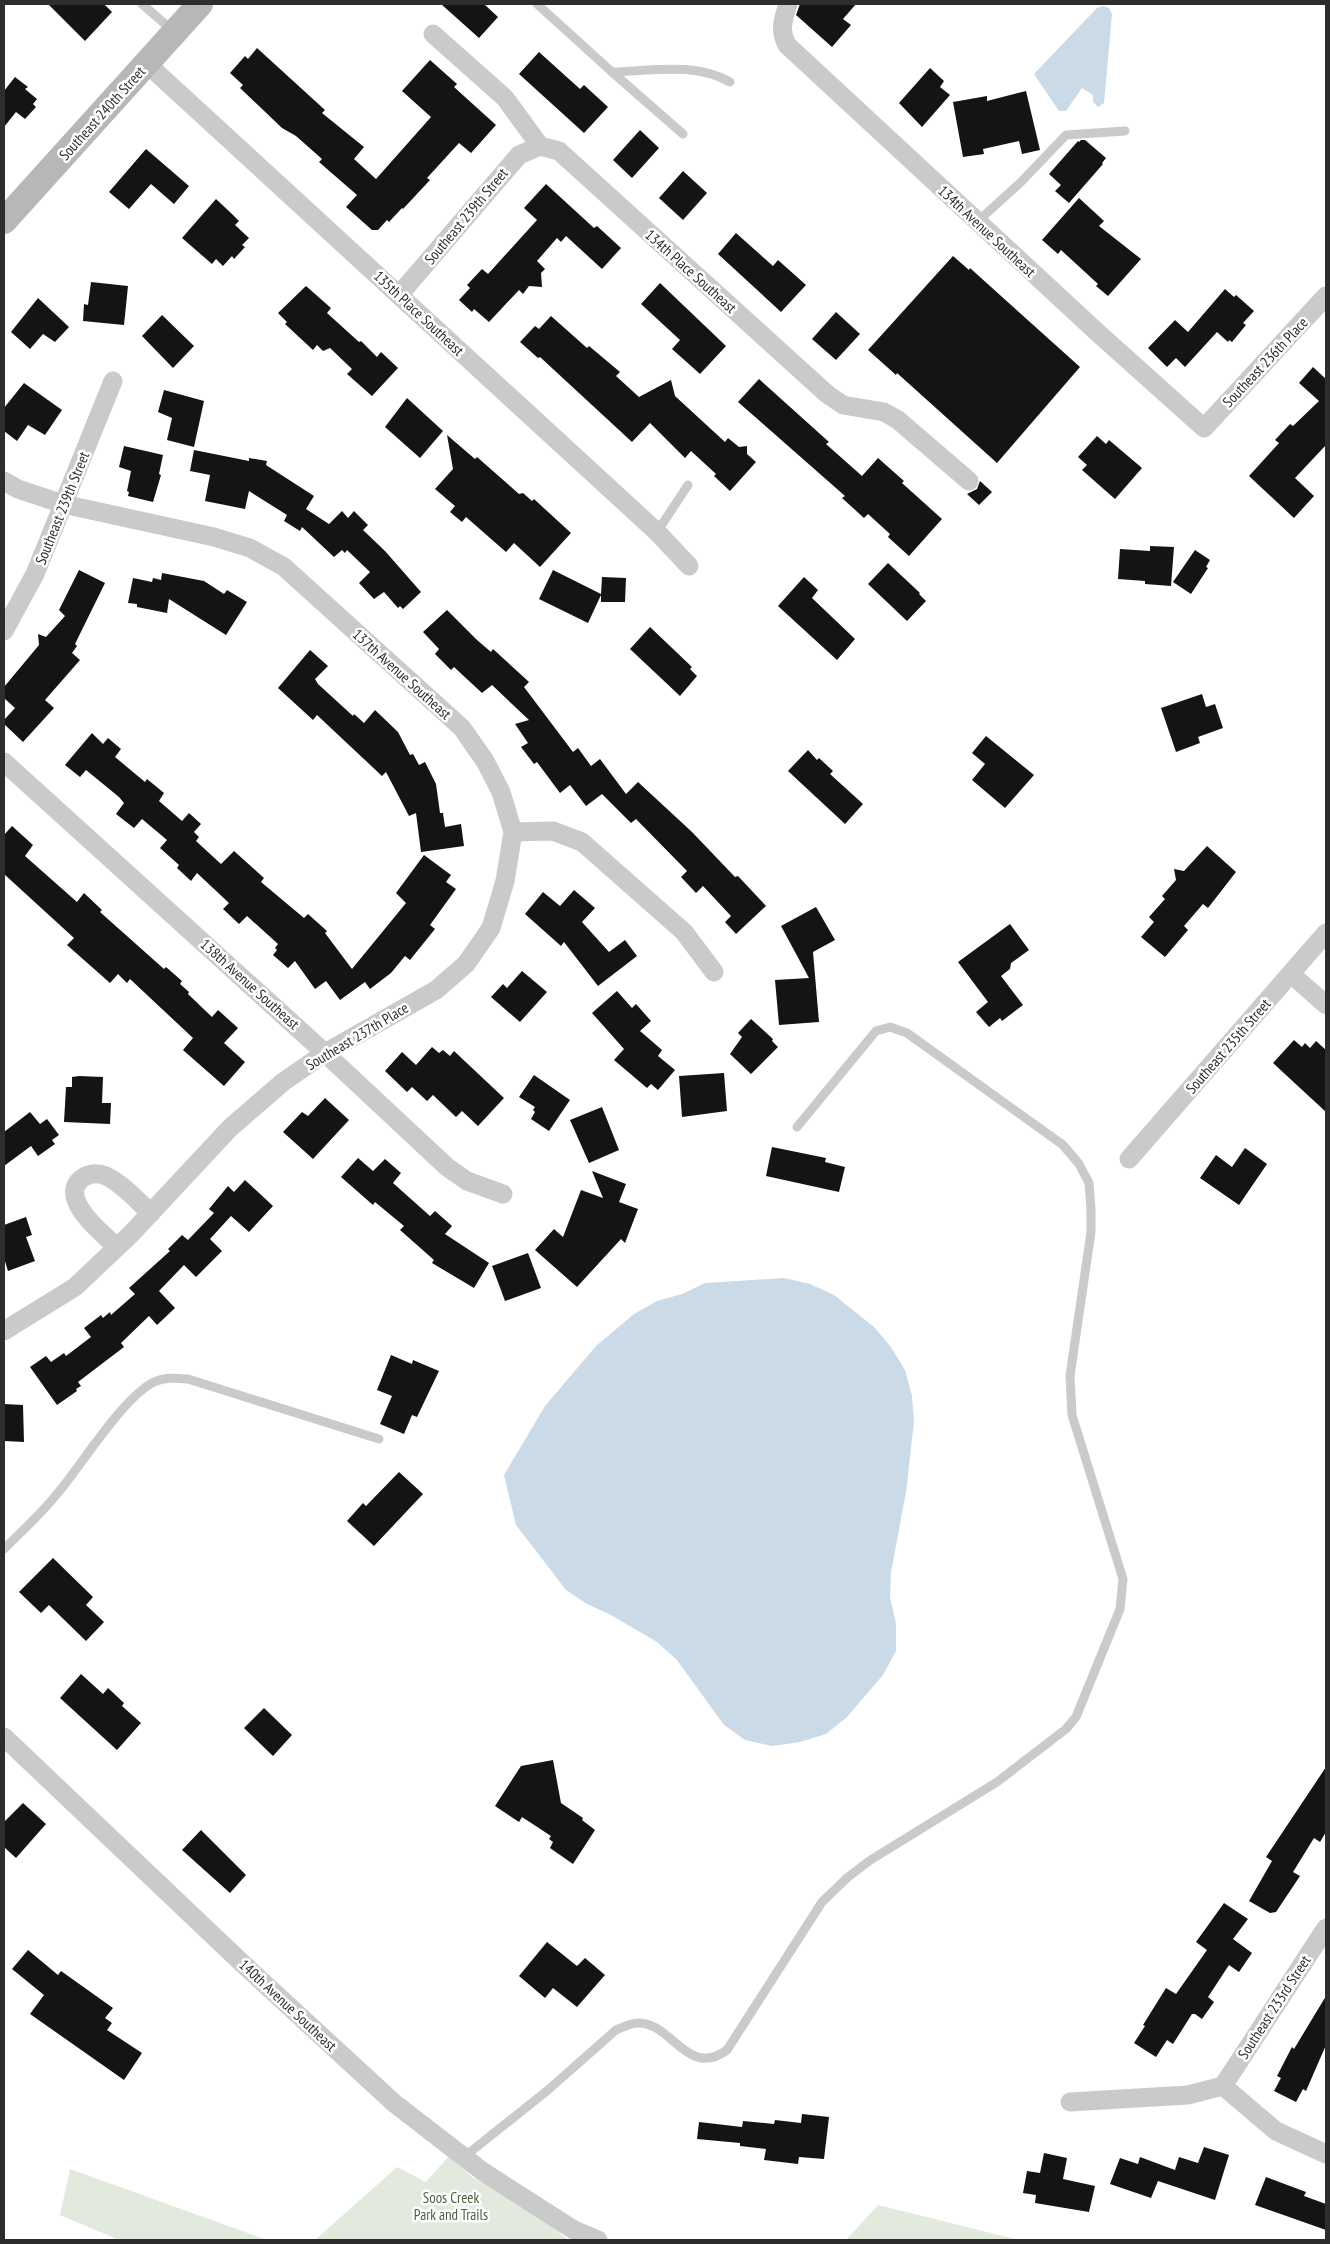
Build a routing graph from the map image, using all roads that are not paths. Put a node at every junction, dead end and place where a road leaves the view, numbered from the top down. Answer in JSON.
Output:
{"nodes":[{"id":1,"x":142,"y":4,"type":"edge"},
{"id":2,"x":200,"y":4,"type":"edge"},
{"id":3,"x":537,"y":4,"type":"edge"},
{"id":4,"x":788,"y":4,"type":"edge"},
{"id":5,"x":174,"y":32,"type":"junction"},
{"id":6,"x":433,"y":34,"type":"dead end"},
{"id":7,"x":146,"y":64,"type":"junction"},
{"id":8,"x":612,"y":72,"type":"junction"},
{"id":9,"x":730,"y":82,"type":"dead end"},
{"id":10,"x":1125,"y":132,"type":"dead end"},
{"id":11,"x":683,"y":134,"type":"dead end"},
{"id":12,"x":540,"y":146,"type":"junction"},
{"id":13,"x":4,"y":221,"type":"edge"},
{"id":14,"x":977,"y":222,"type":"junction"},
{"id":15,"x":399,"y":295,"type":"junction"},
{"id":16,"x":1326,"y":296,"type":"edge"},
{"id":17,"x":113,"y":381,"type":"dead end"},
{"id":18,"x":1204,"y":428,"type":"joint"},
{"id":19,"x":4,"y":481,"type":"edge"},
{"id":20,"x":969,"y":481,"type":"dead end"},
{"id":21,"x":688,"y":484,"type":"dead end"},
{"id":22,"x":63,"y":504,"type":"junction"},
{"id":23,"x":657,"y":532,"type":"junction"},
{"id":24,"x":689,"y":566,"type":"dead end"},
{"id":25,"x":4,"y":631,"type":"edge"},
{"id":26,"x":4,"y":762,"type":"edge"},
{"id":27,"x":514,"y":832,"type":"junction"},
{"id":28,"x":1326,"y":933,"type":"edge"},
{"id":29,"x":714,"y":972,"type":"dead end"},
{"id":30,"x":1291,"y":974,"type":"junction"},
{"id":31,"x":1326,"y":1005,"type":"edge"},
{"id":32,"x":325,"y":1053,"type":"junction"},
{"id":33,"x":797,"y":1127,"type":"dead end"},
{"id":34,"x":1128,"y":1160,"type":"dead end"},
{"id":35,"x":503,"y":1194,"type":"dead end"},
{"id":36,"x":151,"y":1213,"type":"junction"},
{"id":37,"x":117,"y":1247,"type":"junction"},
{"id":38,"x":4,"y":1331,"type":"edge"},
{"id":39,"x":379,"y":1439,"type":"dead end"},
{"id":40,"x":4,"y":1549,"type":"edge"},
{"id":41,"x":6,"y":1742,"type":"edge"},
{"id":42,"x":1326,"y":1928,"type":"edge"},
{"id":43,"x":1223,"y":2086,"type":"junction"},
{"id":44,"x":1070,"y":2102,"type":"dead end"},
{"id":45,"x":1326,"y":2154,"type":"edge"},
{"id":46,"x":464,"y":2157,"type":"junction"},
{"id":47,"x":598,"y":2240,"type":"edge"}],
"edges":[{"from":1,"to":5,"type":"lane"},
{"from":2,"to":5,"type":"main road","name":"Southeast 240th Street"},
{"from":3,"to":8,"type":"lane"},
{"from":4,"to":14,"type":"street","name":"134th Avenue Southeast"},
{"from":5,"to":7,"type":"main road","name":"Southeast 240th Street"},
{"from":6,"to":12,"type":"street"},
{"from":7,"to":13,"type":"main road","name":"Southeast 240th Street"},
{"from":7,"to":15,"type":"street","name":"135th Place Southeast"},
{"from":8,"to":9,"type":"lane"},
{"from":8,"to":11,"type":"lane"},
{"from":10,"to":14,"type":"lane"},
{"from":12,"to":15,"type":"street","name":"Southeast 239th Street"},
{"from":12,"to":20,"type":"street","name":"134th Place Southeast"},
{"from":14,"to":18,"type":"street","name":"134th Avenue Southeast"},
{"from":15,"to":23,"type":"street","name":"135th Place Southeast"},
{"from":16,"to":18,"type":"street","name":"Southeast 236th Place"},
{"from":17,"to":22,"type":"street","name":"Southeast 239th Street"},
{"from":19,"to":22,"type":"street","name":"137th Avenue Southeast"},
{"from":21,"to":23,"type":"lane"},
{"from":22,"to":25,"type":"street","name":"Southeast 239th Street"},
{"from":22,"to":27,"type":"street","name":"137th Avenue Southeast"},
{"from":23,"to":24,"type":"street","name":"135th Place Southeast"},
{"from":26,"to":32,"type":"street","name":"138th Avenue Southeast"},
{"from":27,"to":29,"type":"street"},
{"from":27,"to":32,"type":"street","name":"Southeast 237th Place"},
{"from":28,"to":30,"type":"street","name":"Southeast 235th Street"},
{"from":30,"to":31,"type":"street"},
{"from":30,"to":34,"type":"street","name":"Southeast 235th Street"},
{"from":32,"to":35,"type":"street","name":"138th Avenue Southeast"},
{"from":32,"to":36,"type":"street","name":"Southeast 237th Place"},
{"from":33,"to":46,"type":"lane"},
{"from":36,"to":37,"type":"street","name":"Southeast 237th Place"},
{"from":36,"to":37,"type":"street"},
{"from":37,"to":38,"type":"street","name":"Southeast 237th Place"},
{"from":39,"to":40,"type":"lane"},
{"from":41,"to":46,"type":"street","name":"140th Avenue Southeast"},
{"from":42,"to":43,"type":"street","name":"Southeast 233rd Street"},
{"from":43,"to":44,"type":"street"},
{"from":43,"to":45,"type":"street"},
{"from":46,"to":47,"type":"street","name":"140th Avenue Southeast"}]}
